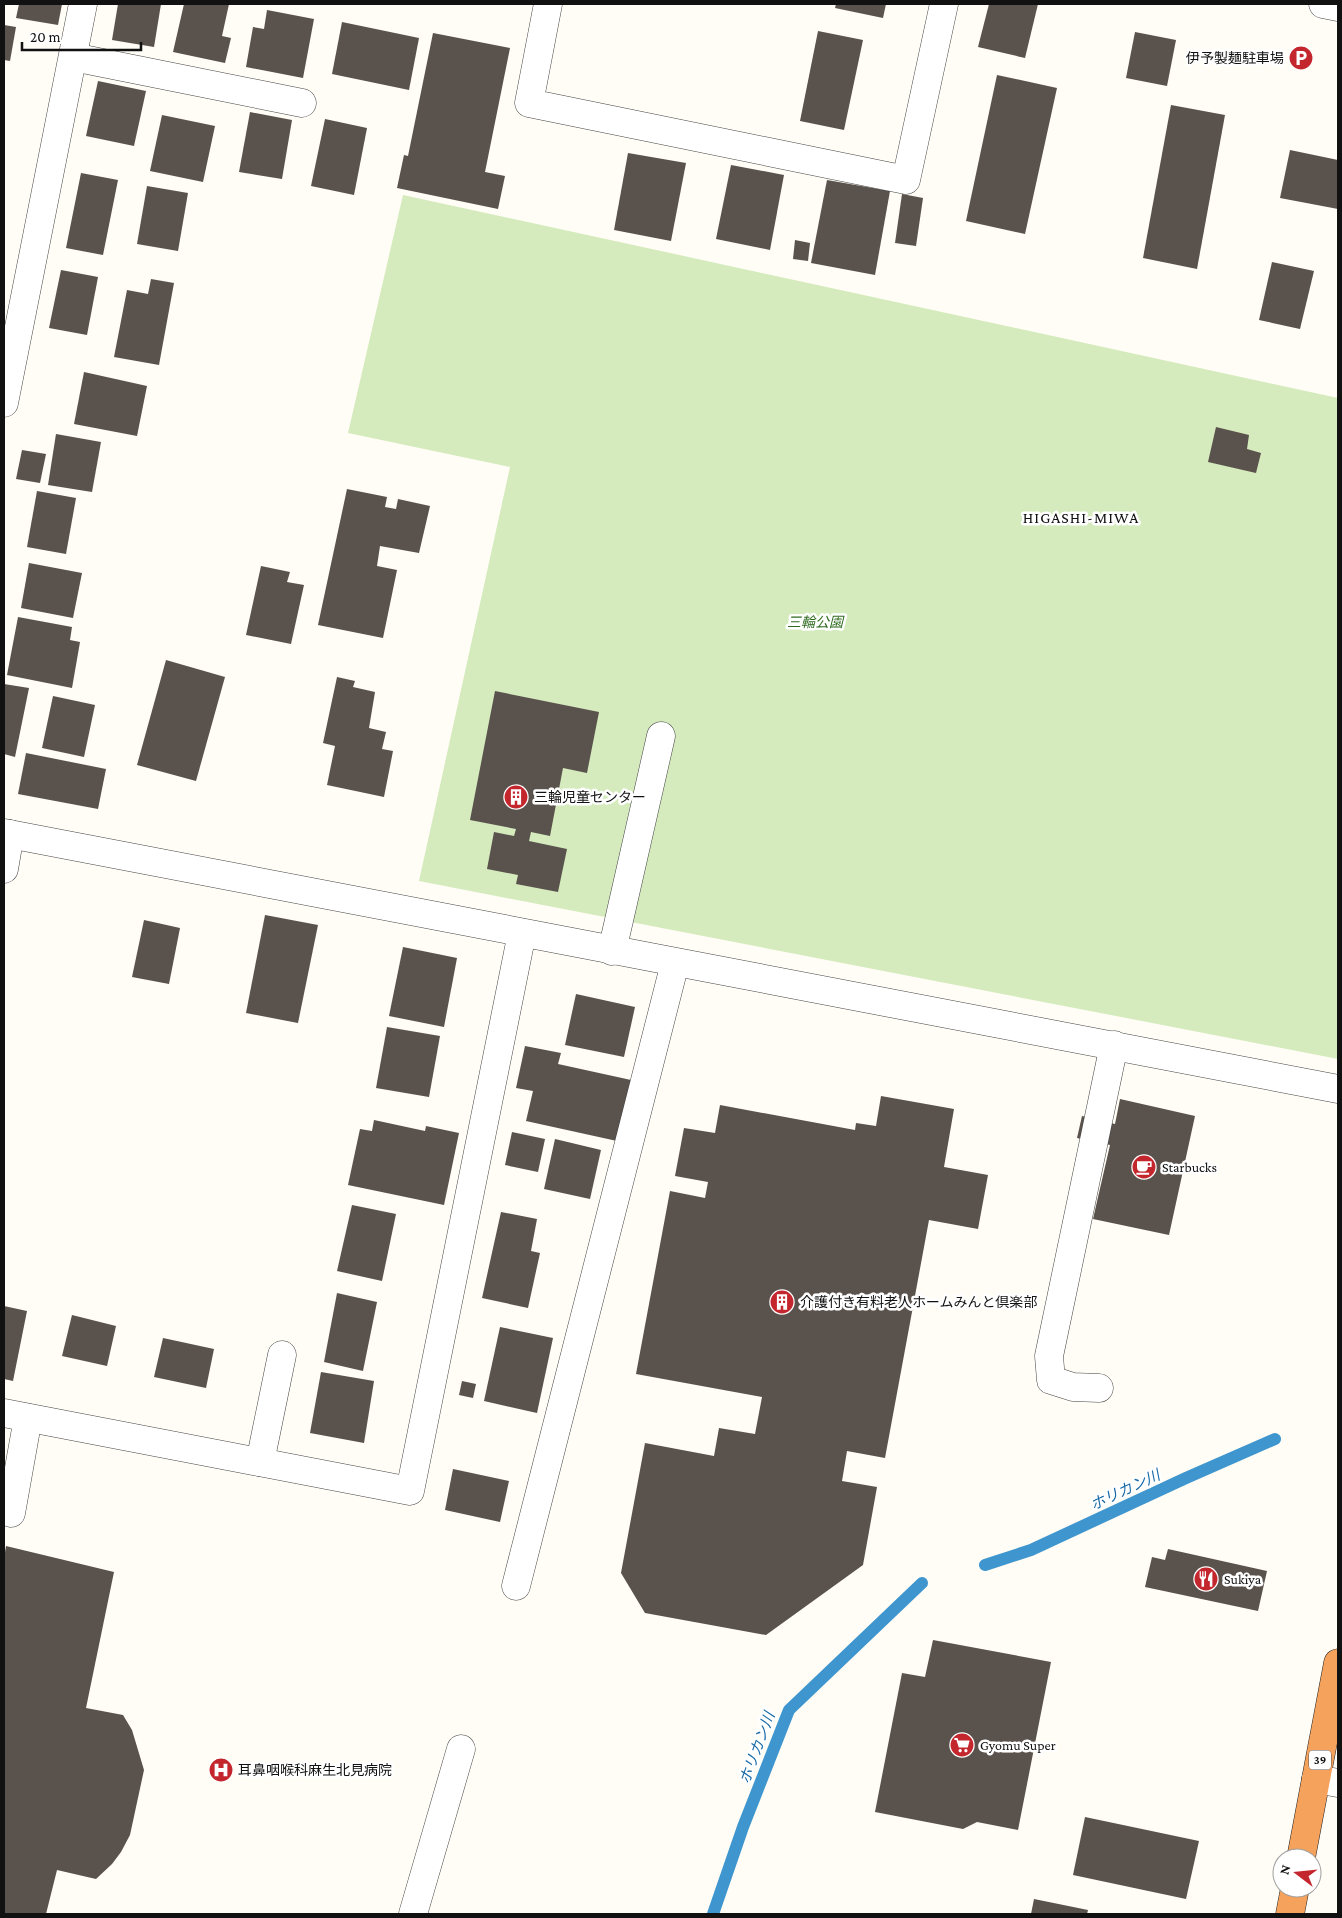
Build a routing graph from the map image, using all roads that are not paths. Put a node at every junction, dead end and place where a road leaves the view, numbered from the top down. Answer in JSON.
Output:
{"nodes":[{"id":1,"x":83,"y":4,"type":"edge"},
{"id":2,"x":548,"y":4,"type":"edge"},
{"id":3,"x":944,"y":4,"type":"edge"},
{"id":4,"x":1323,"y":4,"type":"edge"},
{"id":5,"x":1338,"y":7,"type":"edge"},
{"id":6,"x":73,"y":57,"type":"junction"},
{"id":7,"x":302,"y":103,"type":"dead end"},
{"id":8,"x":4,"y":403,"type":"edge"},
{"id":9,"x":661,"y":736,"type":"dead end"},
{"id":10,"x":7,"y":833,"type":"edge"},
{"id":11,"x":4,"y":869,"type":"edge"},
{"id":12,"x":522,"y":933,"type":"junction"},
{"id":13,"x":612,"y":951,"type":"junction"},
{"id":14,"x":675,"y":963,"type":"junction"},
{"id":15,"x":1114,"y":1045,"type":"junction"},
{"id":16,"x":1338,"y":1089,"type":"edge"},
{"id":17,"x":282,"y":1355,"type":"dead end"},
{"id":18,"x":1099,"y":1388,"type":"dead end"},
{"id":19,"x":16,"y":1416,"type":"edge"},
{"id":20,"x":260,"y":1462,"type":"junction"},
{"id":21,"x":11,"y":1513,"type":"dead end"},
{"id":22,"x":516,"y":1586,"type":"dead end"},
{"id":23,"x":1338,"y":1662,"type":"edge"},
{"id":24,"x":461,"y":1749,"type":"dead end"},
{"id":25,"x":1327,"y":1781,"type":"edge"},
{"id":26,"x":1304,"y":1848,"type":"edge"},
{"id":27,"x":1293,"y":1898,"type":"edge"},
{"id":28,"x":413,"y":1914,"type":"edge"},
{"id":29,"x":1290,"y":1914,"type":"edge"}],
"edges":[{"from":1,"to":6,"type":"street"},
{"from":2,"to":3,"type":"street"},
{"from":4,"to":5,"type":"street"},
{"from":6,"to":7,"type":"street"},
{"from":6,"to":8,"type":"street"},
{"from":9,"to":13,"type":"street"},
{"from":10,"to":11,"type":"street"},
{"from":10,"to":12,"type":"street"},
{"from":12,"to":13,"type":"street"},
{"from":12,"to":20,"type":"street"},
{"from":13,"to":14,"type":"street"},
{"from":14,"to":15,"type":"street"},
{"from":14,"to":22,"type":"street"},
{"from":15,"to":16,"type":"street"},
{"from":15,"to":18,"type":"street"},
{"from":17,"to":20,"type":"street"},
{"from":19,"to":20,"type":"street"},
{"from":19,"to":21,"type":"street"},
{"from":23,"to":25,"type":"highway","number":"39"},
{"from":24,"to":28,"type":"street"},
{"from":25,"to":26,"type":"highway","number":"39"},
{"from":27,"to":29,"type":"highway"}]}
